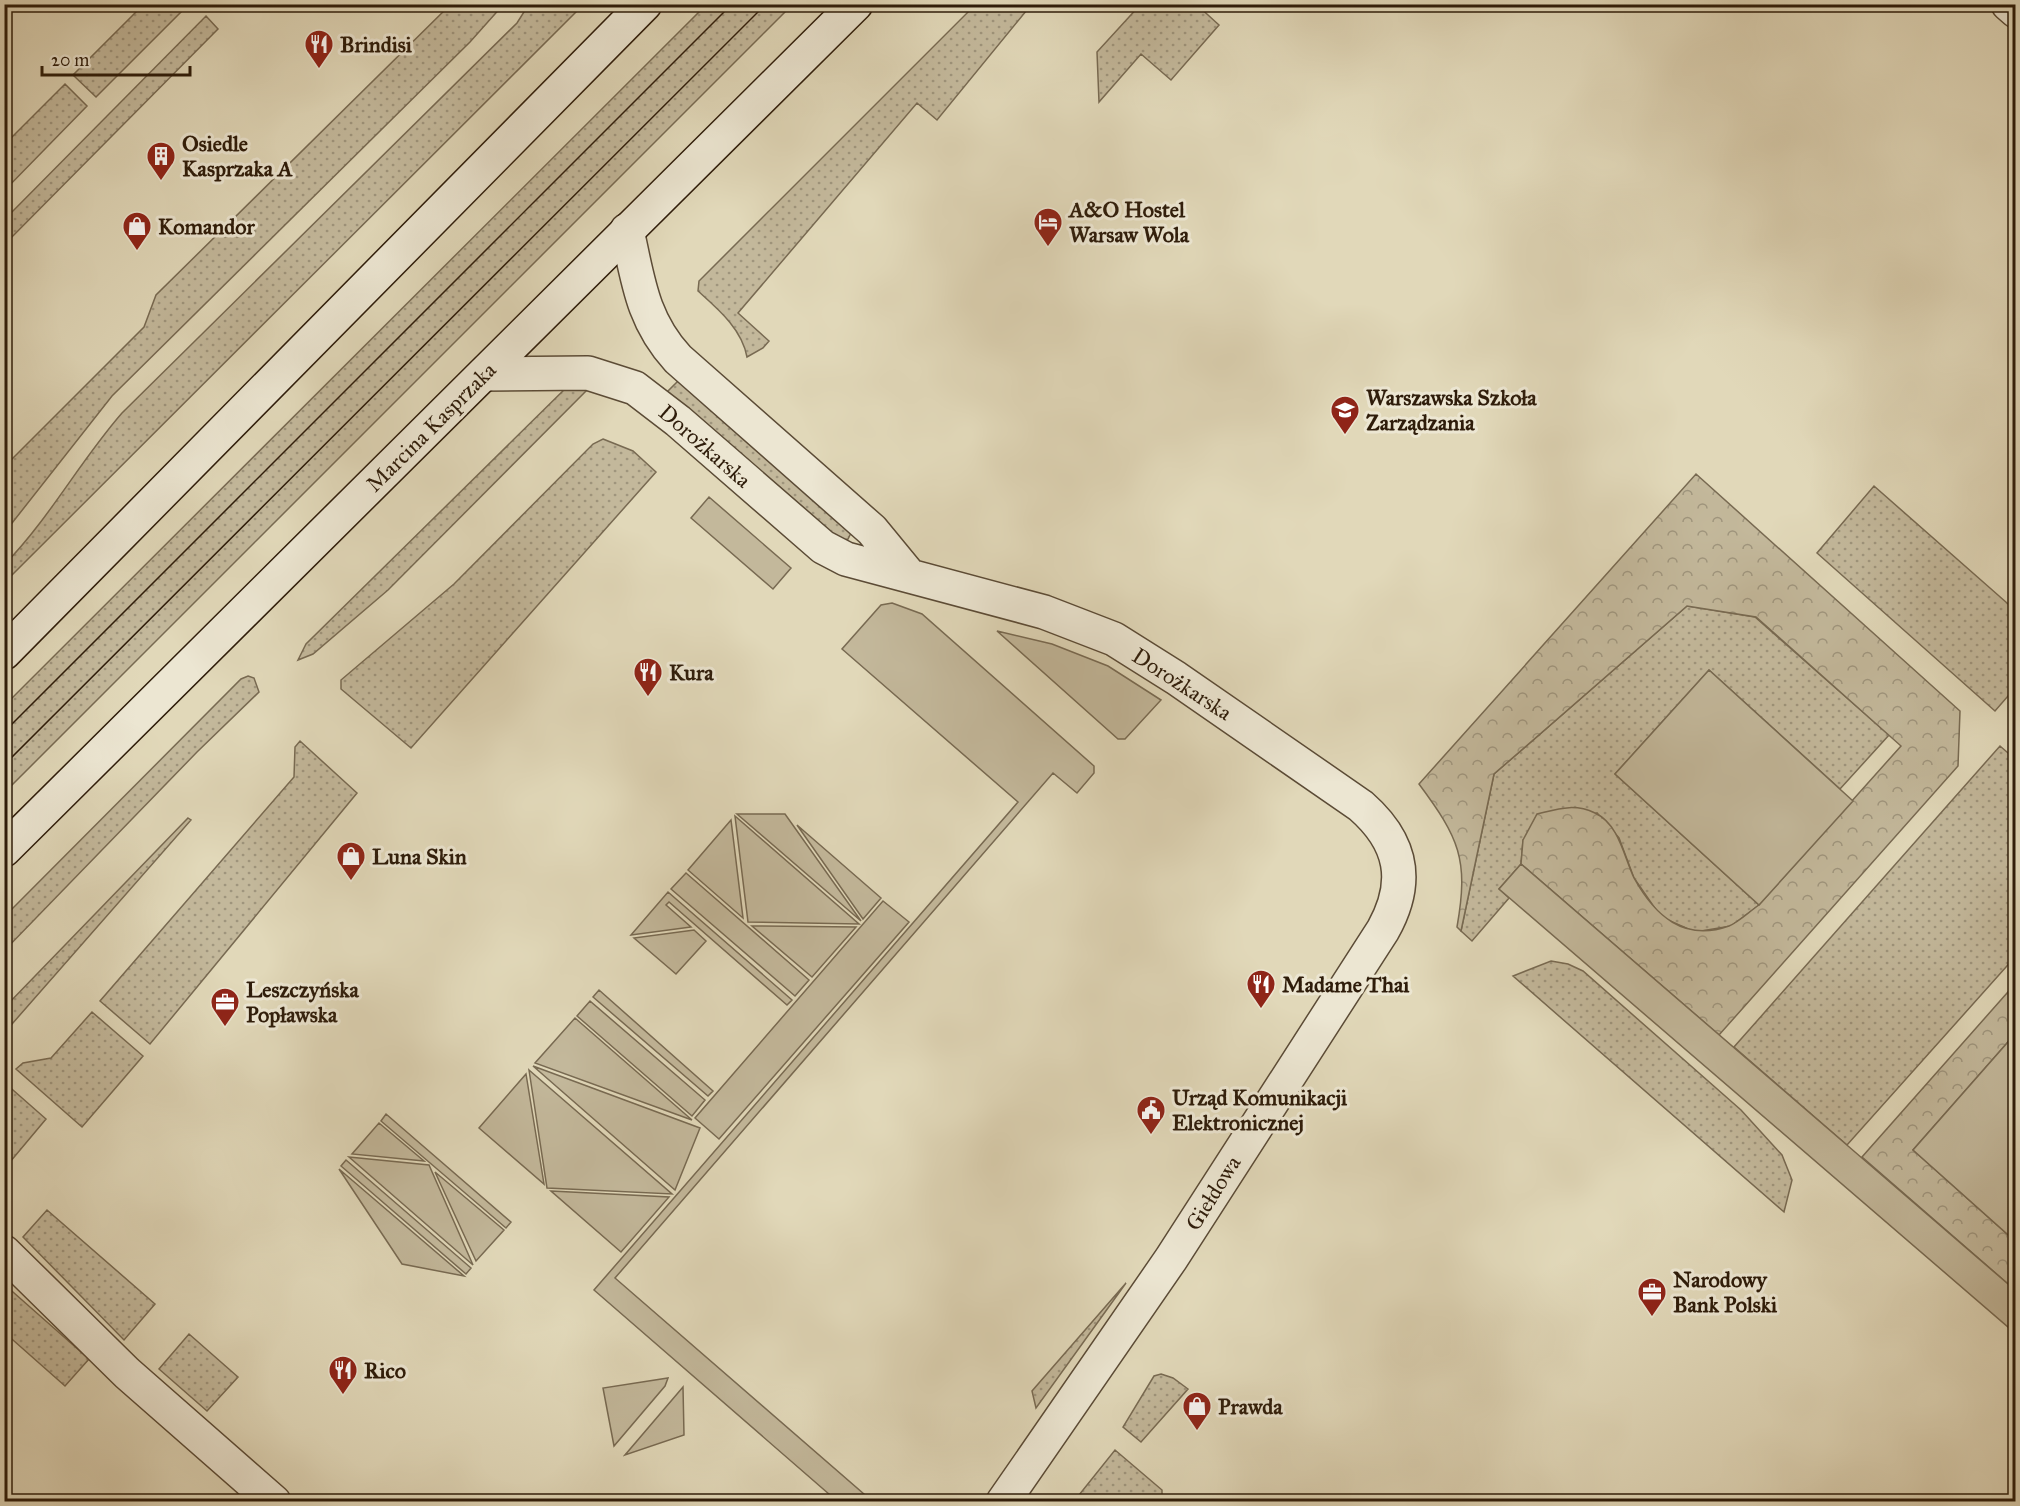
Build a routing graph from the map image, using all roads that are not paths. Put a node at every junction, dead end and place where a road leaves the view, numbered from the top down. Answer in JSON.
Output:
{"nodes":[{"id":1,"x":645,"y":4,"type":"edge"},
{"id":2,"x":856,"y":4,"type":"edge"},
{"id":3,"x":2008,"y":4,"type":"edge"},
{"id":4,"x":2016,"y":11,"type":"edge"},
{"id":5,"x":627,"y":231,"type":"junction"},
{"id":6,"x":484,"y":374,"type":"junction"},
{"id":7,"x":909,"y":575,"type":"junction"},
{"id":8,"x":4,"y":653,"type":"edge"},
{"id":9,"x":4,"y":850,"type":"edge"},
{"id":10,"x":1399,"y":874,"type":"joint"},
{"id":11,"x":4,"y":1252,"type":"edge"},
{"id":12,"x":274,"y":1502,"type":"edge"},
{"id":13,"x":1004,"y":1502,"type":"edge"}],
"edges":[{"from":1,"to":8,"type":"street"},
{"from":2,"to":5,"type":"street","name":"Marcina Kasprzaka"},
{"from":3,"to":4,"type":"street"},
{"from":5,"to":6,"type":"street","name":"Marcina Kasprzaka"},
{"from":5,"to":7,"type":"street"},
{"from":6,"to":7,"type":"street","name":"Dorożkarska"},
{"from":6,"to":9,"type":"street","name":"Marcina Kasprzaka"},
{"from":7,"to":10,"type":"street","name":"Dorożkarska"},
{"from":10,"to":13,"type":"street","name":"Giełdowa"},
{"from":11,"to":12,"type":"street"}]}
